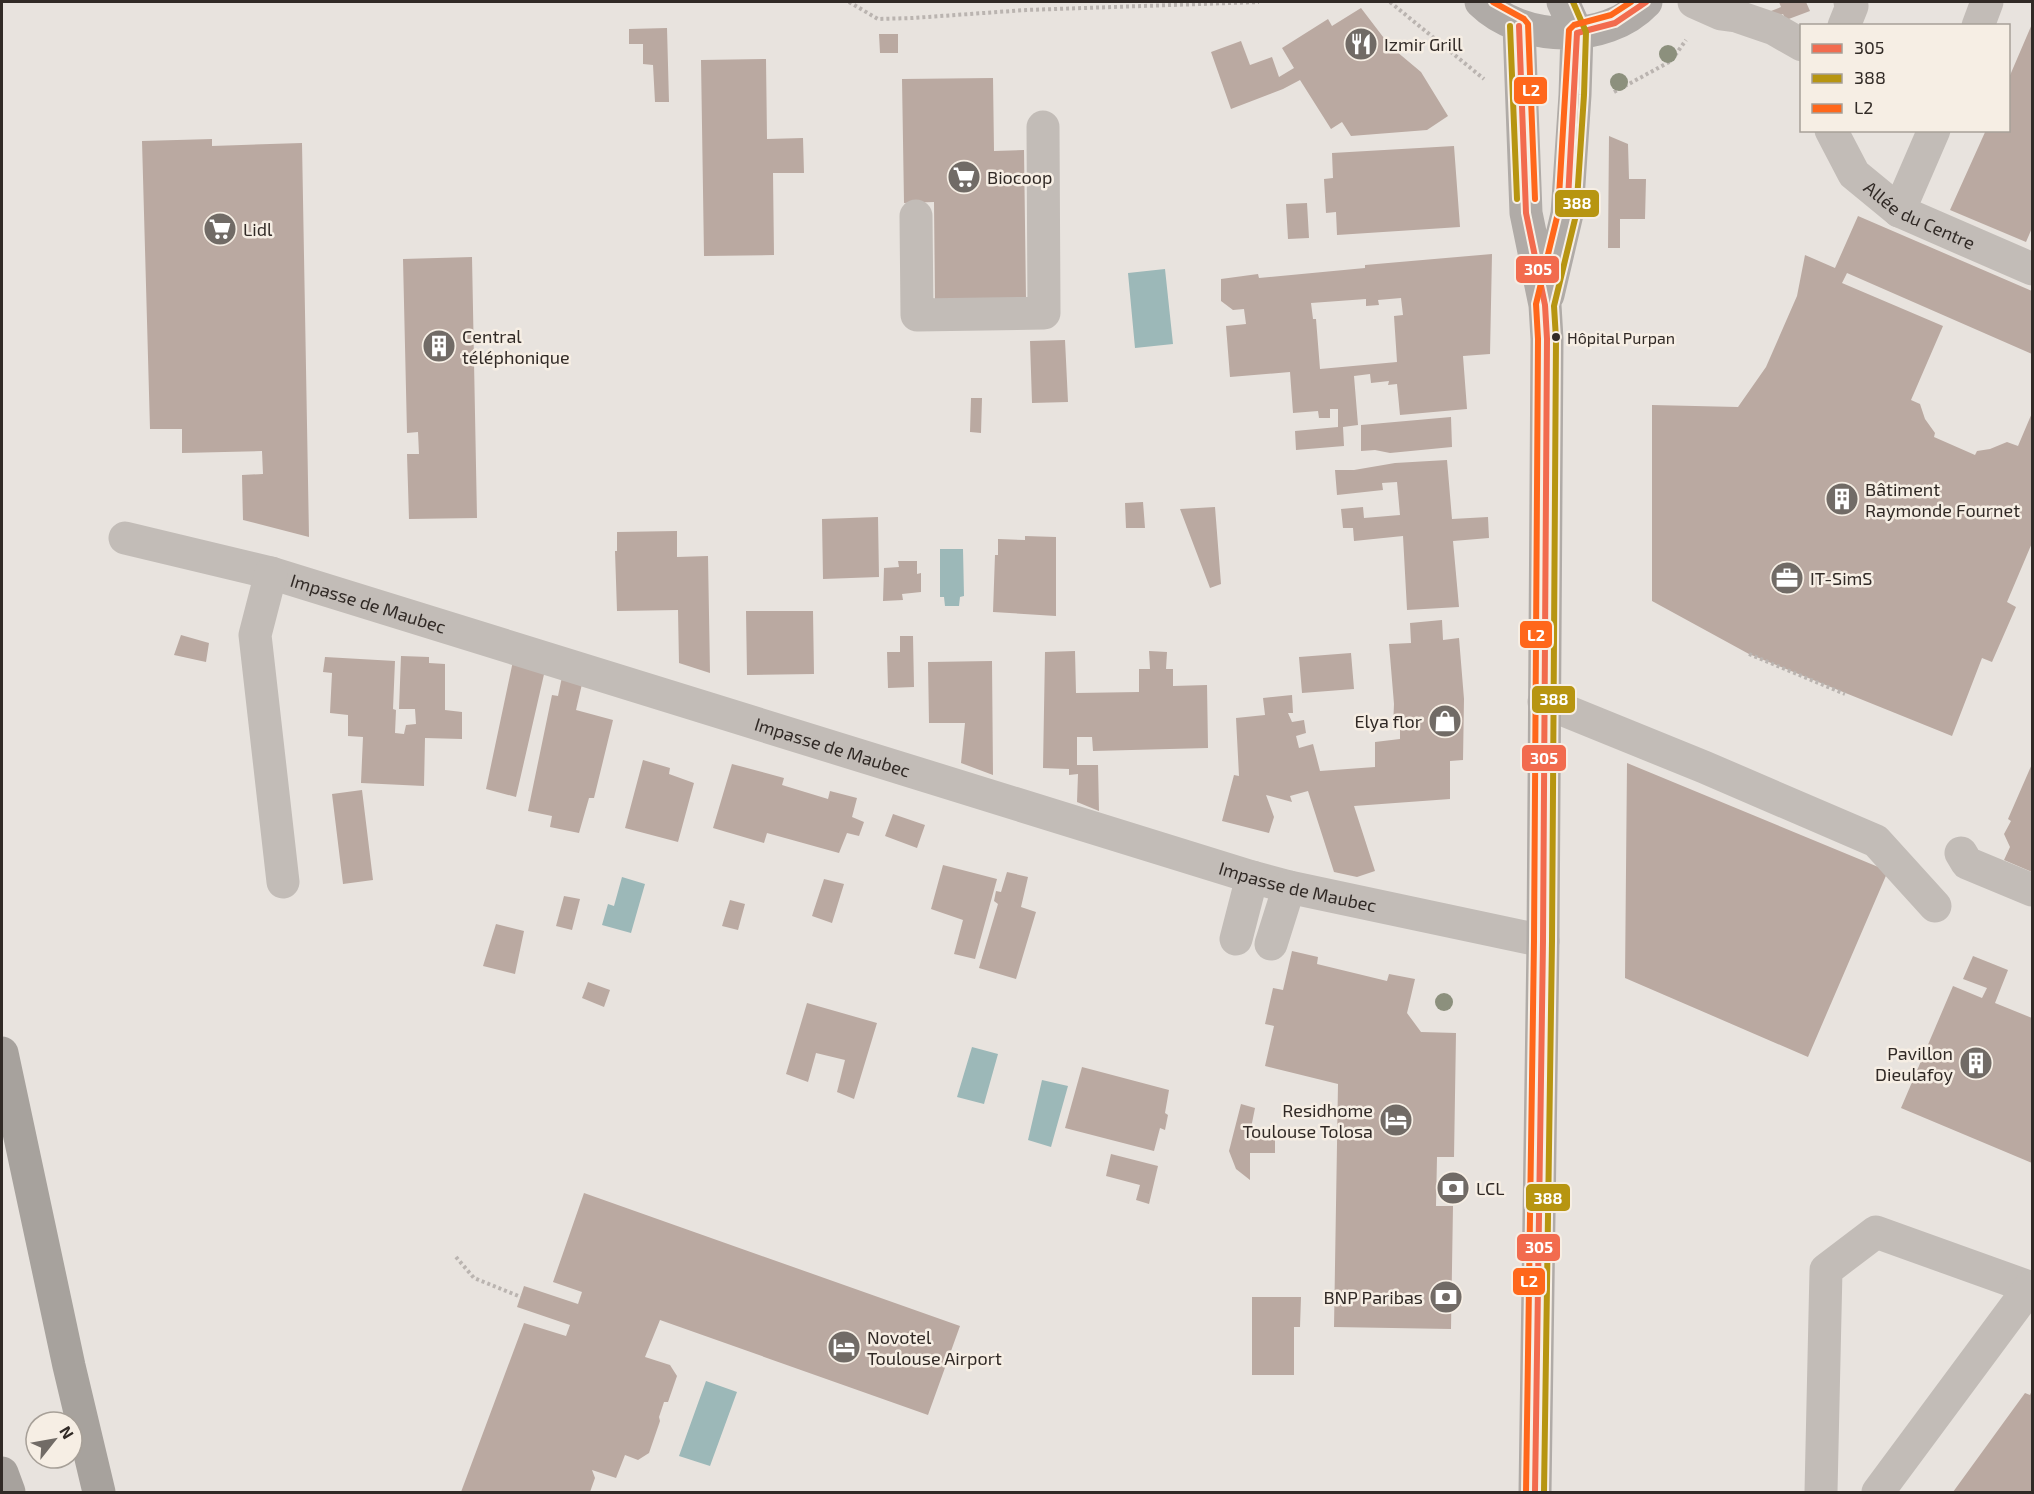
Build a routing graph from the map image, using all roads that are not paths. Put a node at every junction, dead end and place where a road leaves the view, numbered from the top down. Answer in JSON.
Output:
{"nodes":[{"id":1,"x":1481,"y":2,"type":"edge"},
{"id":2,"x":1563,"y":2,"type":"edge"},
{"id":3,"x":1646,"y":2,"type":"edge"},
{"id":4,"x":1850,"y":2,"type":"edge"},
{"id":5,"x":1988,"y":2,"type":"edge"},
{"id":6,"x":1701,"y":5,"type":"edge"},
{"id":7,"x":1845,"y":24,"type":"edge"},
{"id":8,"x":1979,"y":24,"type":"edge"},
{"id":9,"x":1519,"y":26,"type":"junction"},
{"id":10,"x":1578,"y":33,"type":"junction"},
{"id":11,"x":1800,"y":44,"type":"edge"},
{"id":12,"x":1043,"y":127,"type":"dead end"},
{"id":13,"x":1833,"y":132,"type":"edge"},
{"id":14,"x":1933,"y":132,"type":"edge"},
{"id":15,"x":1899,"y":211,"type":"junction"},
{"id":16,"x":916,"y":216,"type":"dead end"},
{"id":17,"x":2032,"y":269,"type":"edge"},
{"id":18,"x":1545,"y":305,"type":"junction"},
{"id":19,"x":125,"y":538,"type":"dead end"},
{"id":20,"x":271,"y":573,"type":"junction"},
{"id":21,"x":1544,"y":702,"type":"junction"},
{"id":22,"x":1961,"y":853,"type":"dead end"},
{"id":23,"x":1252,"y":877,"type":"junction"},
{"id":24,"x":284,"y":882,"type":"dead end"},
{"id":25,"x":1289,"y":887,"type":"junction"},
{"id":26,"x":2032,"y":890,"type":"edge"},
{"id":27,"x":1935,"y":906,"type":"dead end"},
{"id":28,"x":1236,"y":939,"type":"dead end"},
{"id":29,"x":1543,"y":941,"type":"junction"},
{"id":30,"x":1271,"y":944,"type":"dead end"},
{"id":31,"x":2,"y":1053,"type":"edge"},
{"id":32,"x":2031,"y":1287,"type":"edge"},
{"id":33,"x":2,"y":1473,"type":"edge"},
{"id":34,"x":9,"y":1492,"type":"edge"},
{"id":35,"x":99,"y":1492,"type":"edge"},
{"id":36,"x":1535,"y":1492,"type":"edge"},
{"id":37,"x":1821,"y":1492,"type":"edge"},
{"id":38,"x":1878,"y":1492,"type":"edge"}],
"edges":[{"from":1,"to":9,"type":"main road"},
{"from":2,"to":10,"type":"main road"},
{"from":3,"to":10,"type":"main road"},
{"from":4,"to":7,"type":"street"},
{"from":5,"to":8,"type":"street"},
{"from":6,"to":11,"type":"street"},
{"from":9,"to":10,"type":"main road"},
{"from":9,"to":18,"type":"main road"},
{"from":10,"to":18,"type":"main road"},
{"from":12,"to":16,"type":"street"},
{"from":13,"to":15,"type":"street","name":"Allée du Centre"},
{"from":14,"to":15,"type":"street"},
{"from":15,"to":17,"type":"street","name":"Allée du Centre"},
{"from":18,"to":21,"type":"main road"},
{"from":19,"to":20,"type":"street","name":"Impasse de Maubec"},
{"from":20,"to":23,"type":"street","name":"Impasse de Maubec"},
{"from":20,"to":24,"type":"street"},
{"from":21,"to":27,"type":"street"},
{"from":21,"to":29,"type":"main road"},
{"from":22,"to":26,"type":"street"},
{"from":23,"to":25,"type":"street","name":"Impasse de Maubec"},
{"from":23,"to":28,"type":"street"},
{"from":25,"to":29,"type":"street","name":"Impasse de Maubec"},
{"from":25,"to":30,"type":"street"},
{"from":29,"to":36,"type":"main road"},
{"from":31,"to":35,"type":"highway"},
{"from":32,"to":37,"type":"street"},
{"from":32,"to":38,"type":"street"},
{"from":33,"to":34,"type":"highway"}]}
